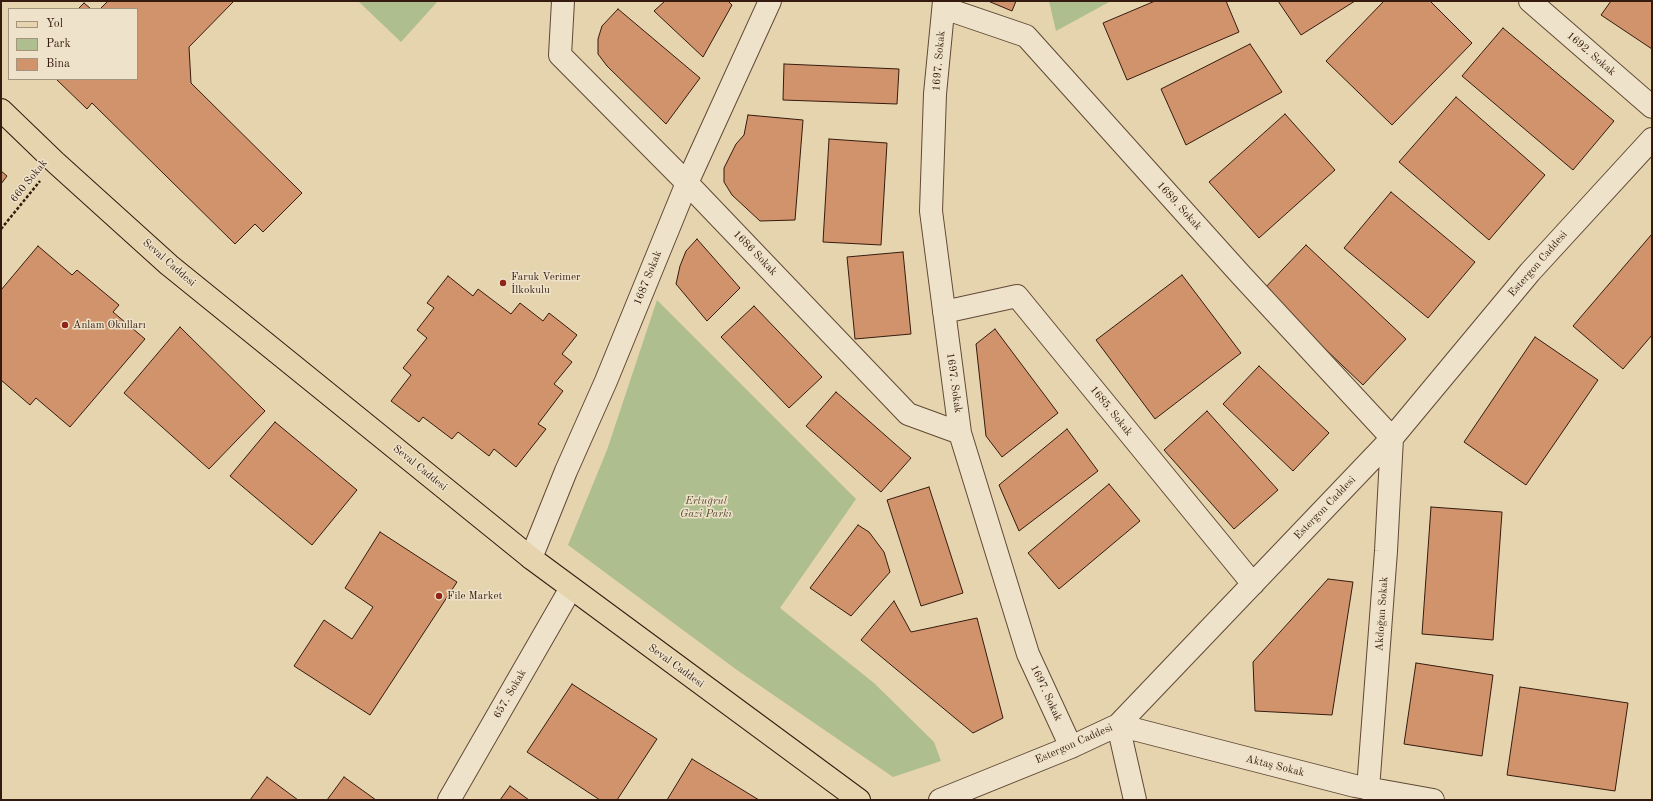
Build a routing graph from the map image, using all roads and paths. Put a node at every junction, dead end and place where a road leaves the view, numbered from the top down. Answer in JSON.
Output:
{"nodes":[{"id":1,"x":563,"y":1,"type":"edge"},
{"id":2,"x":770,"y":1,"type":"edge"},
{"id":3,"x":1530,"y":1,"type":"edge"},
{"id":4,"x":944,"y":4,"type":"edge"},
{"id":5,"x":1652,"y":107,"type":"edge"},
{"id":6,"x":1,"y":110,"type":"edge"},
{"id":7,"x":1652,"y":139,"type":"edge"},
{"id":8,"x":55,"y":162,"type":"junction"},
{"id":9,"x":687,"y":183,"type":"junction"},
{"id":10,"x":1,"y":230,"type":"edge"},
{"id":11,"x":944,"y":312,"type":"junction"},
{"id":12,"x":960,"y":433,"type":"junction"},
{"id":13,"x":1392,"y":438,"type":"junction"},
{"id":14,"x":531,"y":558,"type":"junction"},
{"id":15,"x":1252,"y":584,"type":"junction"},
{"id":16,"x":571,"y":588,"type":"junction"},
{"id":17,"x":1118,"y":725,"type":"junction"},
{"id":18,"x":1071,"y":747,"type":"junction"},
{"id":19,"x":1368,"y":789,"type":"junction"},
{"id":20,"x":448,"y":800,"type":"edge"},
{"id":21,"x":859,"y":800,"type":"edge"},
{"id":22,"x":940,"y":800,"type":"edge"},
{"id":23,"x":1135,"y":800,"type":"edge"},
{"id":24,"x":1433,"y":800,"type":"edge"}],
"edges":[{"from":1,"to":9,"type":"street","name":"1686 Sokak"},
{"from":2,"to":9,"type":"street","name":"1687 Sokak"},
{"from":3,"to":5,"type":"street","name":"1692. Sokak"},
{"from":4,"to":11,"type":"street","name":"1697. Sokak"},
{"from":4,"to":13,"type":"street","name":"1689. Sokak"},
{"from":6,"to":8,"type":"main road","name":"Seval Caddesi"},
{"from":7,"to":13,"type":"street","name":"Estergon Caddesi"},
{"from":8,"to":10,"type":"path","name":"660 Sokak"},
{"from":8,"to":14,"type":"main road","name":"Seval Caddesi"},
{"from":9,"to":12,"type":"street","name":"1686 Sokak"},
{"from":9,"to":14,"type":"street","name":"1687 Sokak"},
{"from":11,"to":12,"type":"street","name":"1697. Sokak"},
{"from":11,"to":15,"type":"street","name":"1685. Sokak"},
{"from":12,"to":18,"type":"street","name":"1697. Sokak"},
{"from":13,"to":15,"type":"street","name":"Estergon Caddesi"},
{"from":13,"to":19,"type":"street","name":"Akdoğan Sokak"},
{"from":14,"to":16,"type":"main road","name":"Seval Caddesi"},
{"from":15,"to":17,"type":"street","name":"Estergon Caddesi"},
{"from":16,"to":20,"type":"street","name":"657. Sokak"},
{"from":16,"to":21,"type":"main road","name":"Seval Caddesi"},
{"from":17,"to":18,"type":"street","name":"Estergon Caddesi"},
{"from":17,"to":19,"type":"street","name":"Aktaş Sokak"},
{"from":17,"to":23,"type":"street"},
{"from":18,"to":22,"type":"street","name":"Estergon Caddesi"},
{"from":19,"to":24,"type":"street","name":"Aktaş Sokak"}]}
